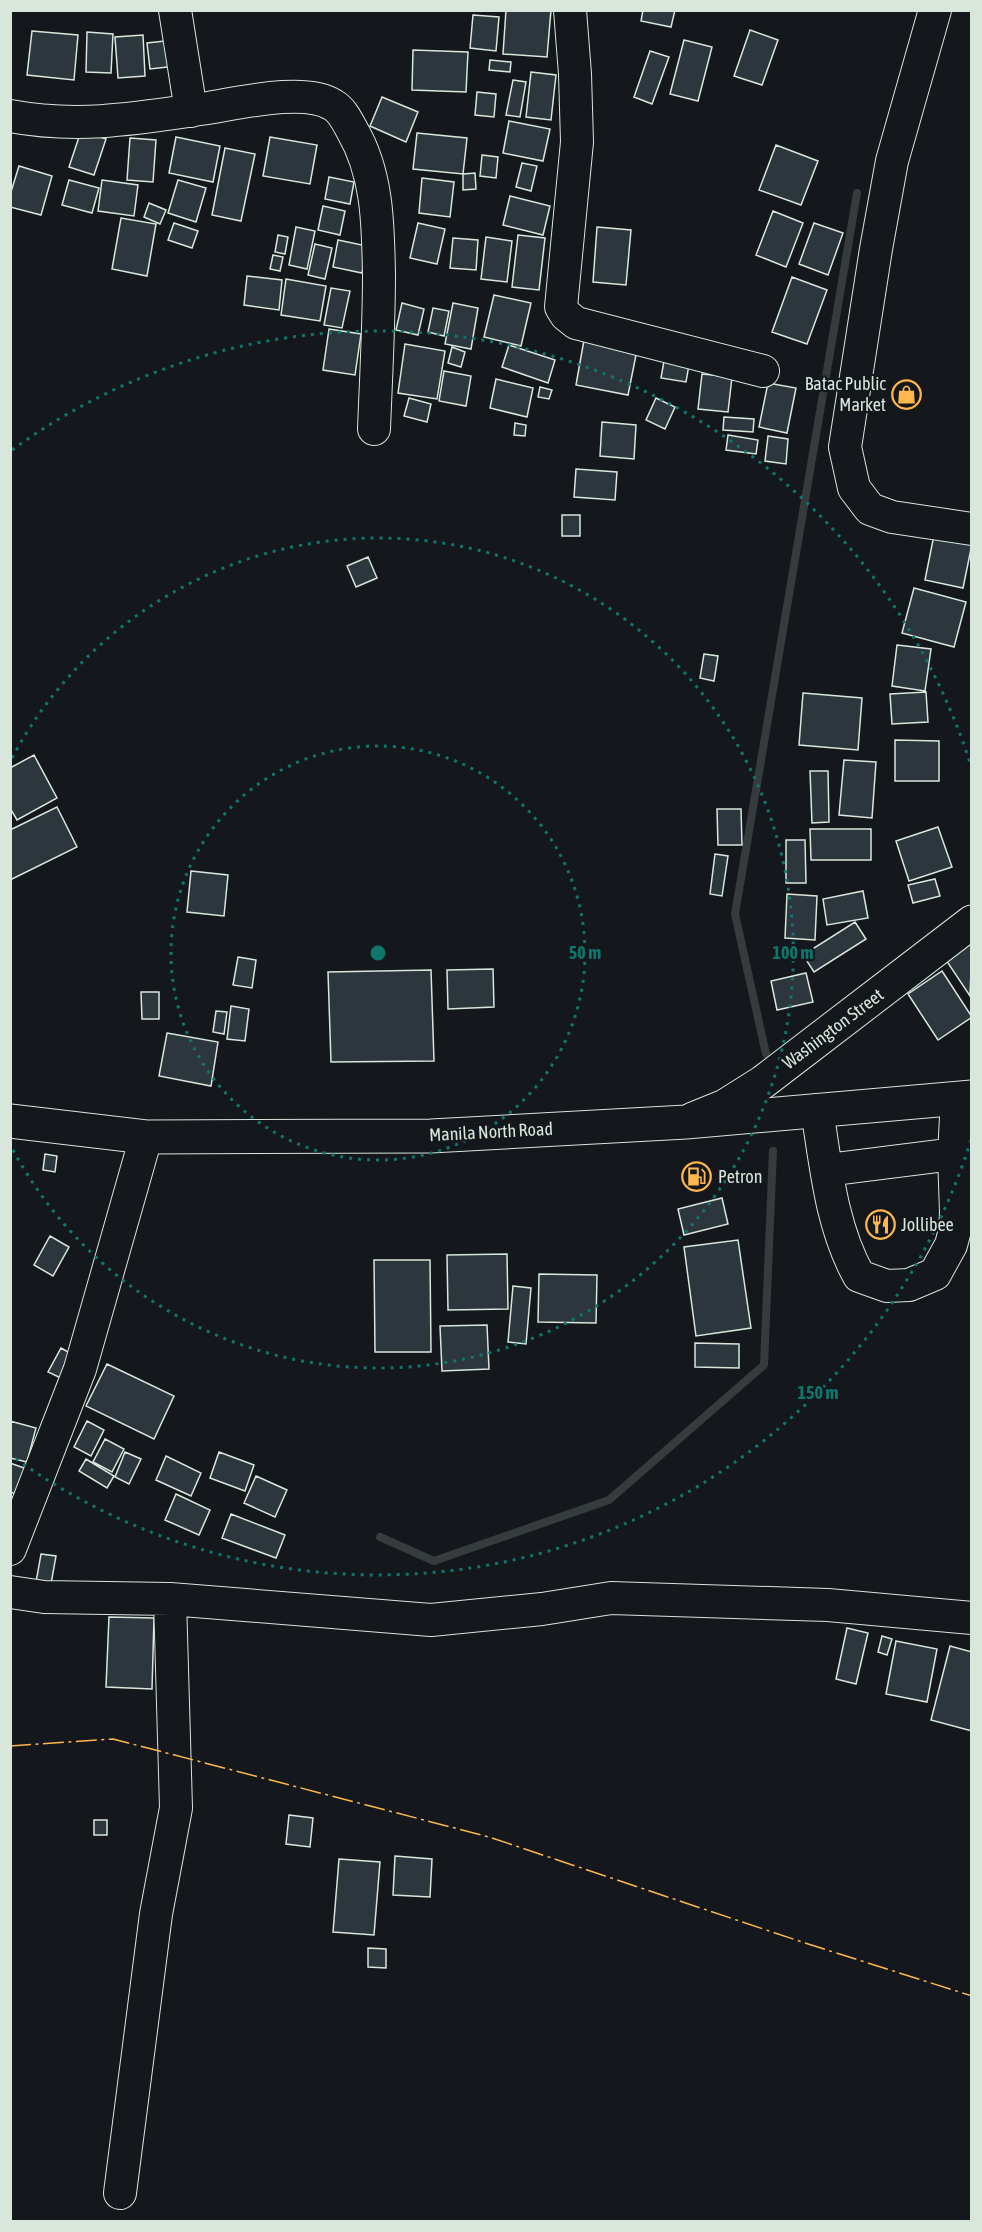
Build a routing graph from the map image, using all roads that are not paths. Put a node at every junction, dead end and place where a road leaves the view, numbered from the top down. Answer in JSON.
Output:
{"nodes":[{"id":1,"x":175,"y":10,"type":"edge"},
{"id":2,"x":570,"y":10,"type":"edge"},
{"id":3,"x":934,"y":10,"type":"edge"},
{"id":4,"x":191,"y":111,"type":"junction"},
{"id":5,"x":10,"y":116,"type":"edge"},
{"id":6,"x":763,"y":371,"type":"dead end"},
{"id":7,"x":374,"y":429,"type":"dead end"},
{"id":8,"x":972,"y":529,"type":"edge"},
{"id":9,"x":972,"y":922,"type":"edge"},
{"id":10,"x":964,"y":1098,"type":"edge"},
{"id":11,"x":817,"y":1110,"type":"junction"},
{"id":12,"x":10,"y":1121,"type":"edge"},
{"id":13,"x":686,"y":1122,"type":"junction"},
{"id":14,"x":146,"y":1137,"type":"junction"},
{"id":15,"x":954,"y":1154,"type":"junction"},
{"id":16,"x":827,"y":1170,"type":"junction"},
{"id":17,"x":10,"y":1550,"type":"edge"},
{"id":18,"x":10,"y":1592,"type":"edge"},
{"id":19,"x":170,"y":1599,"type":"junction"},
{"id":20,"x":972,"y":1618,"type":"edge"},
{"id":21,"x":120,"y":2193,"type":"dead end"}],
"edges":[{"from":1,"to":4,"type":"street"},
{"from":2,"to":6,"type":"street"},
{"from":3,"to":8,"type":"street"},
{"from":4,"to":5,"type":"street"},
{"from":4,"to":7,"type":"street"},
{"from":9,"to":13,"type":"main road","name":"Washington Street"},
{"from":10,"to":11,"type":"main road","name":"Manila North Road"},
{"from":10,"to":15,"type":"street"},
{"from":11,"to":13,"type":"main road","name":"Manila North Road"},
{"from":11,"to":16,"type":"street"},
{"from":12,"to":14,"type":"main road","name":"Manila North Road"},
{"from":13,"to":14,"type":"main road","name":"Manila North Road"},
{"from":14,"to":17,"type":"street"},
{"from":15,"to":16,"type":"street"},
{"from":15,"to":16,"type":"street"},
{"from":18,"to":19,"type":"street"},
{"from":19,"to":20,"type":"street"},
{"from":19,"to":21,"type":"street"}]}
